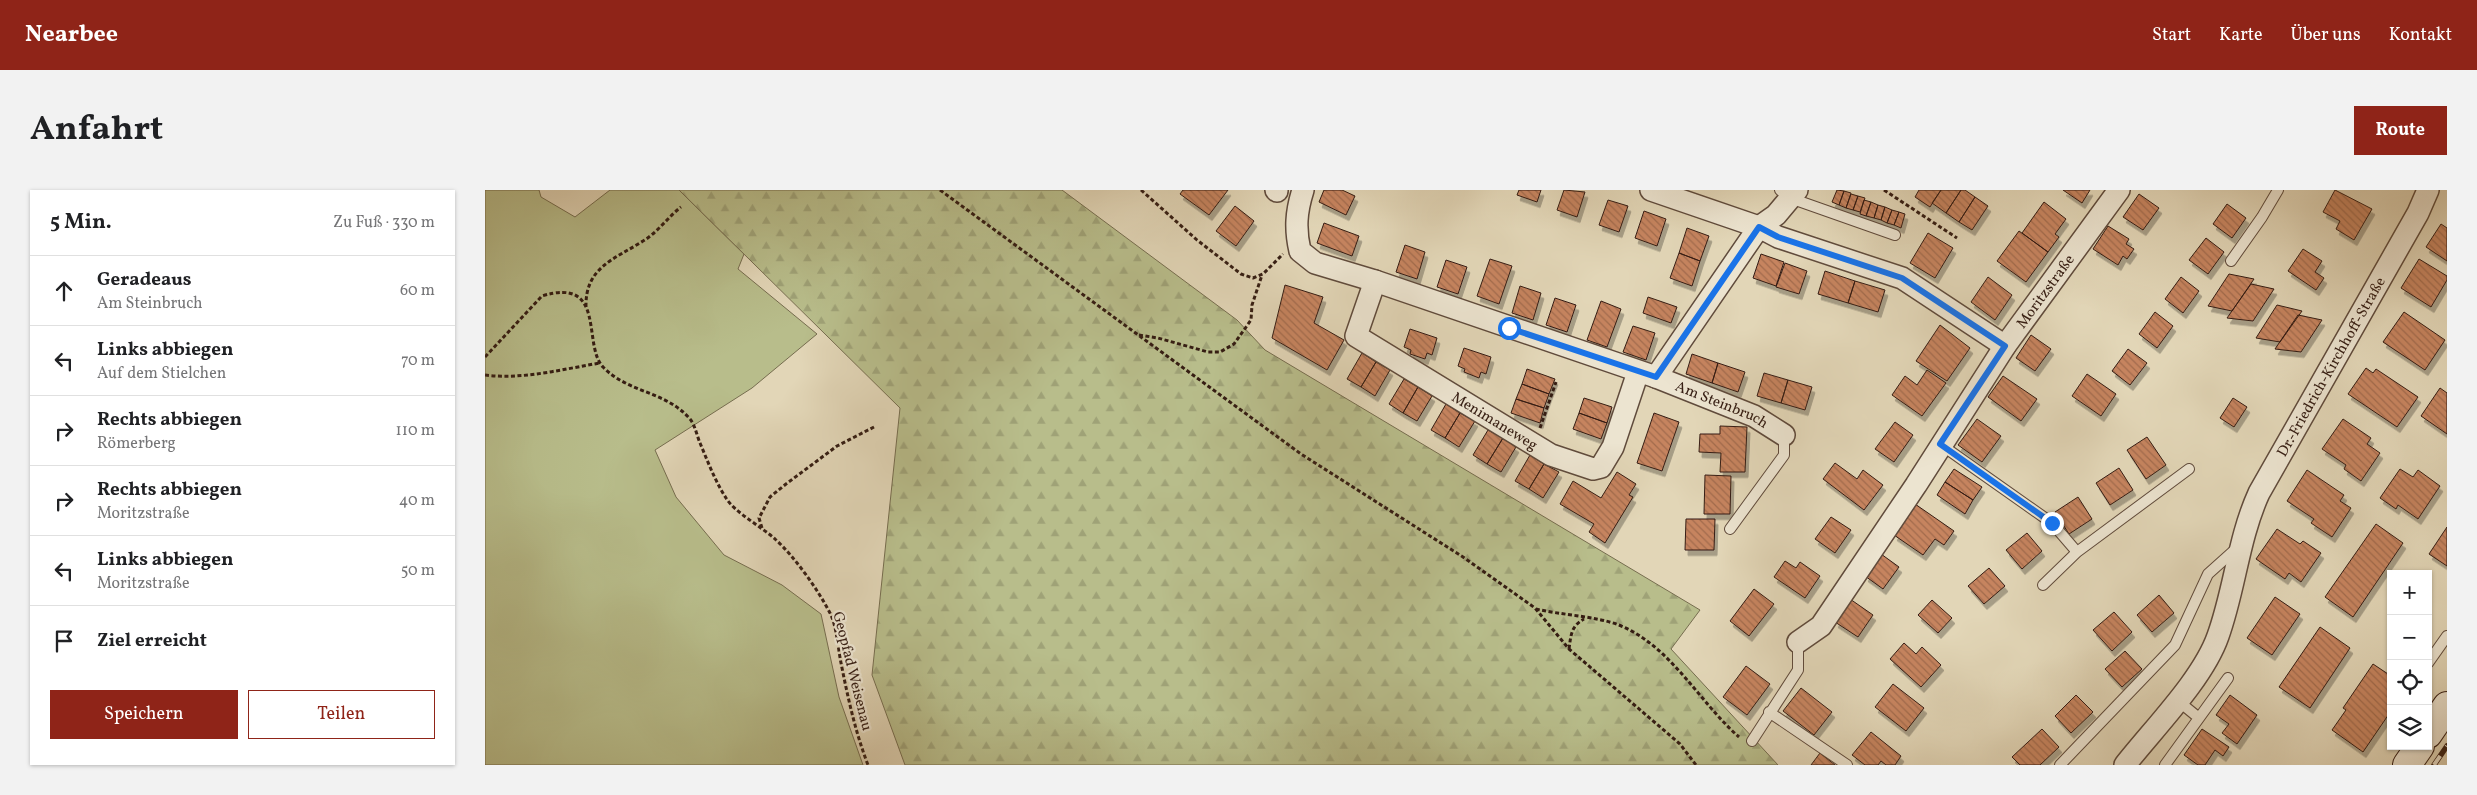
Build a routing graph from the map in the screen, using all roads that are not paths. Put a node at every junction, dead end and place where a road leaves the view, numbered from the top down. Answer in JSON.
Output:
{"nodes":[{"id":1,"x":1303,"y":190,"type":"edge"},
{"id":2,"x":1651,"y":190,"type":"edge"},
{"id":3,"x":2119,"y":190,"type":"edge"},
{"id":4,"x":2278,"y":190,"type":"edge"},
{"id":5,"x":2428,"y":190,"type":"edge"},
{"id":6,"x":1789,"y":193,"type":"edge"},
{"id":7,"x":1759,"y":227,"type":"junction"},
{"id":8,"x":1895,"y":235,"type":"dead end"},
{"id":9,"x":2231,"y":260,"type":"dead end"},
{"id":10,"x":1375,"y":281,"type":"junction"},
{"id":11,"x":2005,"y":346,"type":"junction"},
{"id":12,"x":1647,"y":375,"type":"junction"},
{"id":13,"x":1784,"y":435,"type":"joint"},
{"id":14,"x":1940,"y":444,"type":"junction"},
{"id":15,"x":2189,"y":469,"type":"dead end"},
{"id":16,"x":1730,"y":529,"type":"dead end"},
{"id":17,"x":2240,"y":546,"type":"junction"},
{"id":18,"x":2077,"y":552,"type":"junction"},
{"id":19,"x":2043,"y":586,"type":"dead end"},
{"id":20,"x":2447,"y":636,"type":"edge"},
{"id":21,"x":1799,"y":642,"type":"joint"},
{"id":22,"x":2430,"y":660,"type":"edge"},
{"id":23,"x":2228,"y":678,"type":"dead end"},
{"id":24,"x":2177,"y":700,"type":"junction"},
{"id":25,"x":2447,"y":706,"type":"edge"},
{"id":26,"x":1769,"y":712,"type":"junction"},
{"id":27,"x":2199,"y":718,"type":"junction"},
{"id":28,"x":2432,"y":728,"type":"edge"},
{"id":29,"x":1752,"y":741,"type":"road end"},
{"id":30,"x":2417,"y":750,"type":"edge"},
{"id":31,"x":1847,"y":765,"type":"edge"},
{"id":32,"x":2060,"y":765,"type":"edge"},
{"id":33,"x":2125,"y":765,"type":"edge"},
{"id":34,"x":2165,"y":765,"type":"edge"},
{"id":35,"x":2407,"y":765,"type":"edge"}],
"edges":[{"from":1,"to":10,"type":"street","name":"Am Steinbruch"},
{"from":2,"to":7,"type":"street"},
{"from":3,"to":11,"type":"street","name":"Moritzstraße"},
{"from":4,"to":9,"type":"lane"},
{"from":5,"to":17,"type":"street","name":"Dr.-Friedrich-Kirchhoff-Straße"},
{"from":6,"to":7,"type":"street"},
{"from":6,"to":8,"type":"lane"},
{"from":7,"to":11,"type":"street"},
{"from":7,"to":12,"type":"street"},
{"from":10,"to":12,"type":"street","name":"Am Steinbruch"},
{"from":10,"to":12,"type":"street","name":"Menimaneweg"},
{"from":11,"to":14,"type":"street","name":"Moritzstraße"},
{"from":12,"to":13,"type":"street","name":"Am Steinbruch"},
{"from":13,"to":16,"type":"lane","name":"Am Steinbruch"},
{"from":14,"to":18,"type":"lane"},
{"from":14,"to":21,"type":"street","name":"Moritzstraße"},
{"from":15,"to":18,"type":"lane"},
{"from":17,"to":24,"type":"street","name":"Dr.-Friedrich-Kirchhoff-Straße"},
{"from":17,"to":32,"type":"lane"},
{"from":18,"to":19,"type":"lane"},
{"from":20,"to":22,"type":"lane"},
{"from":21,"to":26,"type":"lane"},
{"from":23,"to":27,"type":"lane"},
{"from":24,"to":27,"type":"lane"},
{"from":24,"to":33,"type":"street","name":"Dr.-Friedrich-Kirchhoff-Straße"},
{"from":25,"to":28,"type":"main road"},
{"from":26,"to":29,"type":"lane"},
{"from":26,"to":31,"type":"lane"},
{"from":27,"to":34,"type":"lane"},
{"from":30,"to":35,"type":"main road"}]}
